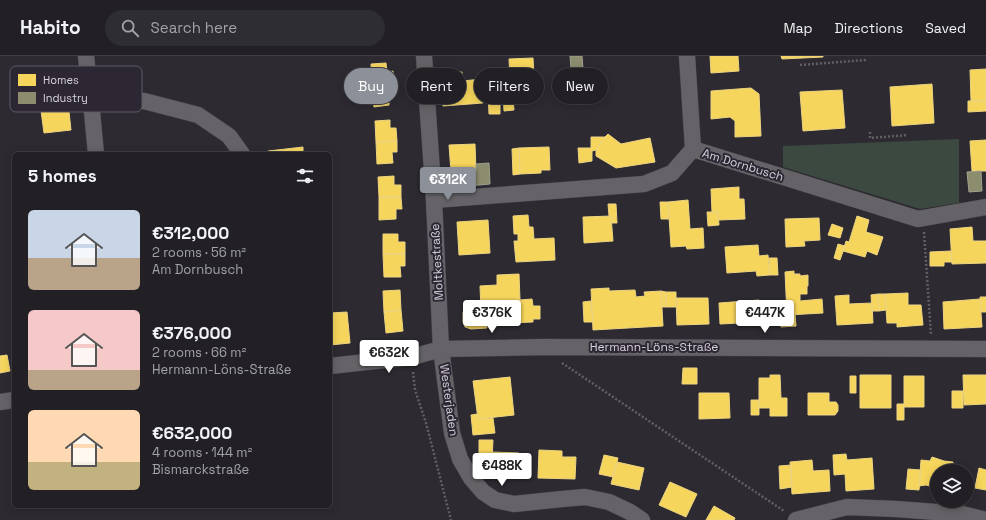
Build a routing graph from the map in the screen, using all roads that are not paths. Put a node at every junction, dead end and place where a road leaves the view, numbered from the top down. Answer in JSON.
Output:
{"nodes":[{"id":1,"x":86,"y":56,"type":"edge"},
{"id":2,"x":424,"y":56,"type":"edge"},
{"id":3,"x":687,"y":56,"type":"edge"},
{"id":4,"x":87,"y":66,"type":"edge"},
{"id":5,"x":142,"y":101,"type":"edge"},
{"id":6,"x":92,"y":112,"type":"edge"},
{"id":7,"x":692,"y":149,"type":"junction"},
{"id":8,"x":96,"y":152,"type":"edge"},
{"id":9,"x":241,"y":152,"type":"edge"},
{"id":10,"x":434,"y":200,"type":"junction"},
{"id":11,"x":986,"y":207,"type":"edge"},
{"id":12,"x":442,"y":348,"type":"junction"},
{"id":13,"x":986,"y":350,"type":"edge"},
{"id":14,"x":332,"y":366,"type":"edge"},
{"id":15,"x":12,"y":400,"type":"edge"},
{"id":16,"x":0,"y":402,"type":"edge"},
{"id":17,"x":642,"y":520,"type":"edge"},
{"id":18,"x":797,"y":520,"type":"edge"},
{"id":19,"x":986,"y":520,"type":"edge"}],
"edges":[{"from":1,"to":4,"type":"street"},
{"from":2,"to":10,"type":"street","name":"Moltkestraße"},
{"from":3,"to":7,"type":"street"},
{"from":5,"to":9,"type":"street"},
{"from":6,"to":8,"type":"street"},
{"from":7,"to":10,"type":"street","name":"Am Dornbusch"},
{"from":7,"to":11,"type":"street","name":"Am Dornbusch"},
{"from":10,"to":12,"type":"street","name":"Moltkestraße"},
{"from":12,"to":13,"type":"street","name":"Hermann-Löns-Straße"},
{"from":12,"to":14,"type":"street","name":"Hermann-Löns-Straße"},
{"from":12,"to":17,"type":"street","name":"Westerjaden"},
{"from":15,"to":16,"type":"street"},
{"from":18,"to":19,"type":"street"}]}
